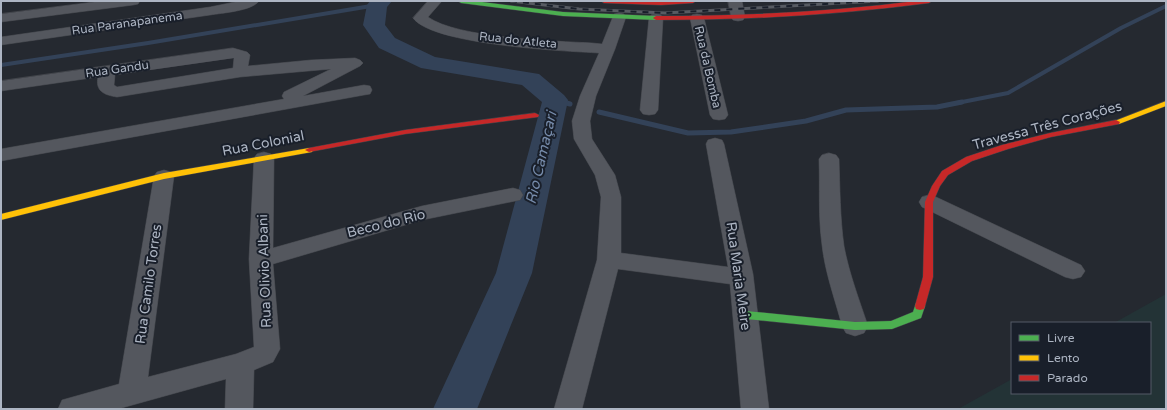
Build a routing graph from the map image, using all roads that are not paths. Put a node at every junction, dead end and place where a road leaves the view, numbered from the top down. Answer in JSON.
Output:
{"nodes":[{"id":1,"x":133,"y":1,"type":"edge"},
{"id":2,"x":252,"y":1,"type":"edge"},
{"id":3,"x":435,"y":1,"type":"edge"},
{"id":4,"x":461,"y":1,"type":"edge"},
{"id":5,"x":612,"y":1,"type":"edge"},
{"id":6,"x":694,"y":1,"type":"edge"},
{"id":7,"x":735,"y":1,"type":"edge"},
{"id":8,"x":929,"y":1,"type":"edge"},
{"id":9,"x":619,"y":17,"type":"junction"},
{"id":10,"x":738,"y":17,"type":"junction"},
{"id":11,"x":1,"y":18,"type":"edge"},
{"id":12,"x":656,"y":18,"type":"junction"},
{"id":13,"x":697,"y":18,"type":"junction"},
{"id":14,"x":1,"y":41,"type":"edge"},
{"id":15,"x":608,"y":49,"type":"junction"},
{"id":16,"x":108,"y":70,"type":"junction"},
{"id":17,"x":240,"y":72,"type":"junction"},
{"id":18,"x":1,"y":86,"type":"edge"},
{"id":19,"x":364,"y":90,"type":"dead end"},
{"id":20,"x":1166,"y":103,"type":"edge"},
{"id":21,"x":272,"y":105,"type":"junction"},
{"id":22,"x":649,"y":110,"type":"dead end"},
{"id":23,"x":535,"y":115,"type":"dead end"},
{"id":24,"x":719,"y":116,"type":"dead end"},
{"id":25,"x":715,"y":144,"type":"dead end"},
{"id":26,"x":1,"y":155,"type":"edge"},
{"id":27,"x":264,"y":158,"type":"junction"},
{"id":28,"x":829,"y":159,"type":"dead end"},
{"id":29,"x":164,"y":176,"type":"junction"},
{"id":30,"x":513,"y":195,"type":"dead end"},
{"id":31,"x":929,"y":202,"type":"junction"},
{"id":32,"x":1,"y":217,"type":"edge"},
{"id":33,"x":260,"y":259,"type":"junction"},
{"id":34,"x":608,"y":260,"type":"junction"},
{"id":35,"x":1073,"y":271,"type":"dead end"},
{"id":36,"x":741,"y":277,"type":"junction"},
{"id":37,"x":746,"y":315,"type":"junction"},
{"id":38,"x":855,"y":326,"type":"junction"},
{"id":39,"x":250,"y":360,"type":"junction"},
{"id":40,"x":132,"y":392,"type":"junction"},
{"id":41,"x":72,"y":409,"type":"edge"},
{"id":42,"x":239,"y":409,"type":"edge"},
{"id":43,"x":568,"y":409,"type":"edge"},
{"id":44,"x":755,"y":409,"type":"edge"}],
"edges":[{"from":1,"to":11,"type":"street"},
{"from":2,"to":14,"type":"street","name":"Rua Paranapanema"},
{"from":3,"to":15,"type":"street","name":"Rua do Atleta"},
{"from":4,"to":9,"type":"street"},
{"from":5,"to":6,"type":"street"},
{"from":7,"to":10,"type":"street"},
{"from":8,"to":10,"type":"street"},
{"from":9,"to":12,"type":"street"},
{"from":9,"to":15,"type":"street"},
{"from":10,"to":13,"type":"street"},
{"from":12,"to":13,"type":"street"},
{"from":12,"to":22,"type":"street"},
{"from":13,"to":24,"type":"street","name":"Rua da Bomba"},
{"from":15,"to":34,"type":"street"},
{"from":16,"to":17,"type":"street","name":"Rua Gandu"},
{"from":16,"to":17,"type":"street"},
{"from":16,"to":18,"type":"street","name":"Rua Gandu"},
{"from":17,"to":21,"type":"street"},
{"from":19,"to":21,"type":"street"},
{"from":20,"to":31,"type":"street","name":"Travessa Três Corações"},
{"from":21,"to":26,"type":"street"},
{"from":23,"to":27,"type":"street","name":"Rua Colonial"},
{"from":25,"to":36,"type":"street","name":"Rua Maria Meire"},
{"from":27,"to":29,"type":"street","name":"Rua Colonial"},
{"from":27,"to":33,"type":"street","name":"Rua Olivio Albani"},
{"from":28,"to":38,"type":"street"},
{"from":29,"to":32,"type":"street","name":"Rua Colonial"},
{"from":29,"to":40,"type":"street","name":"Rua Camilo Torres"},
{"from":30,"to":33,"type":"street","name":"Beco do Rio"},
{"from":31,"to":35,"type":"street"},
{"from":31,"to":38,"type":"street","name":"Travessa Três Corações"},
{"from":33,"to":39,"type":"street","name":"Rua Olivio Albani"},
{"from":34,"to":36,"type":"street"},
{"from":34,"to":43,"type":"street"},
{"from":36,"to":37,"type":"street","name":"Rua Maria Meire"},
{"from":37,"to":38,"type":"street","name":"Travessa Três Corações"},
{"from":37,"to":44,"type":"street","name":"Rua Maria Meire"},
{"from":39,"to":40,"type":"street"},
{"from":39,"to":42,"type":"street","name":"Rua Olivio Albani"},
{"from":40,"to":41,"type":"street"}]}
